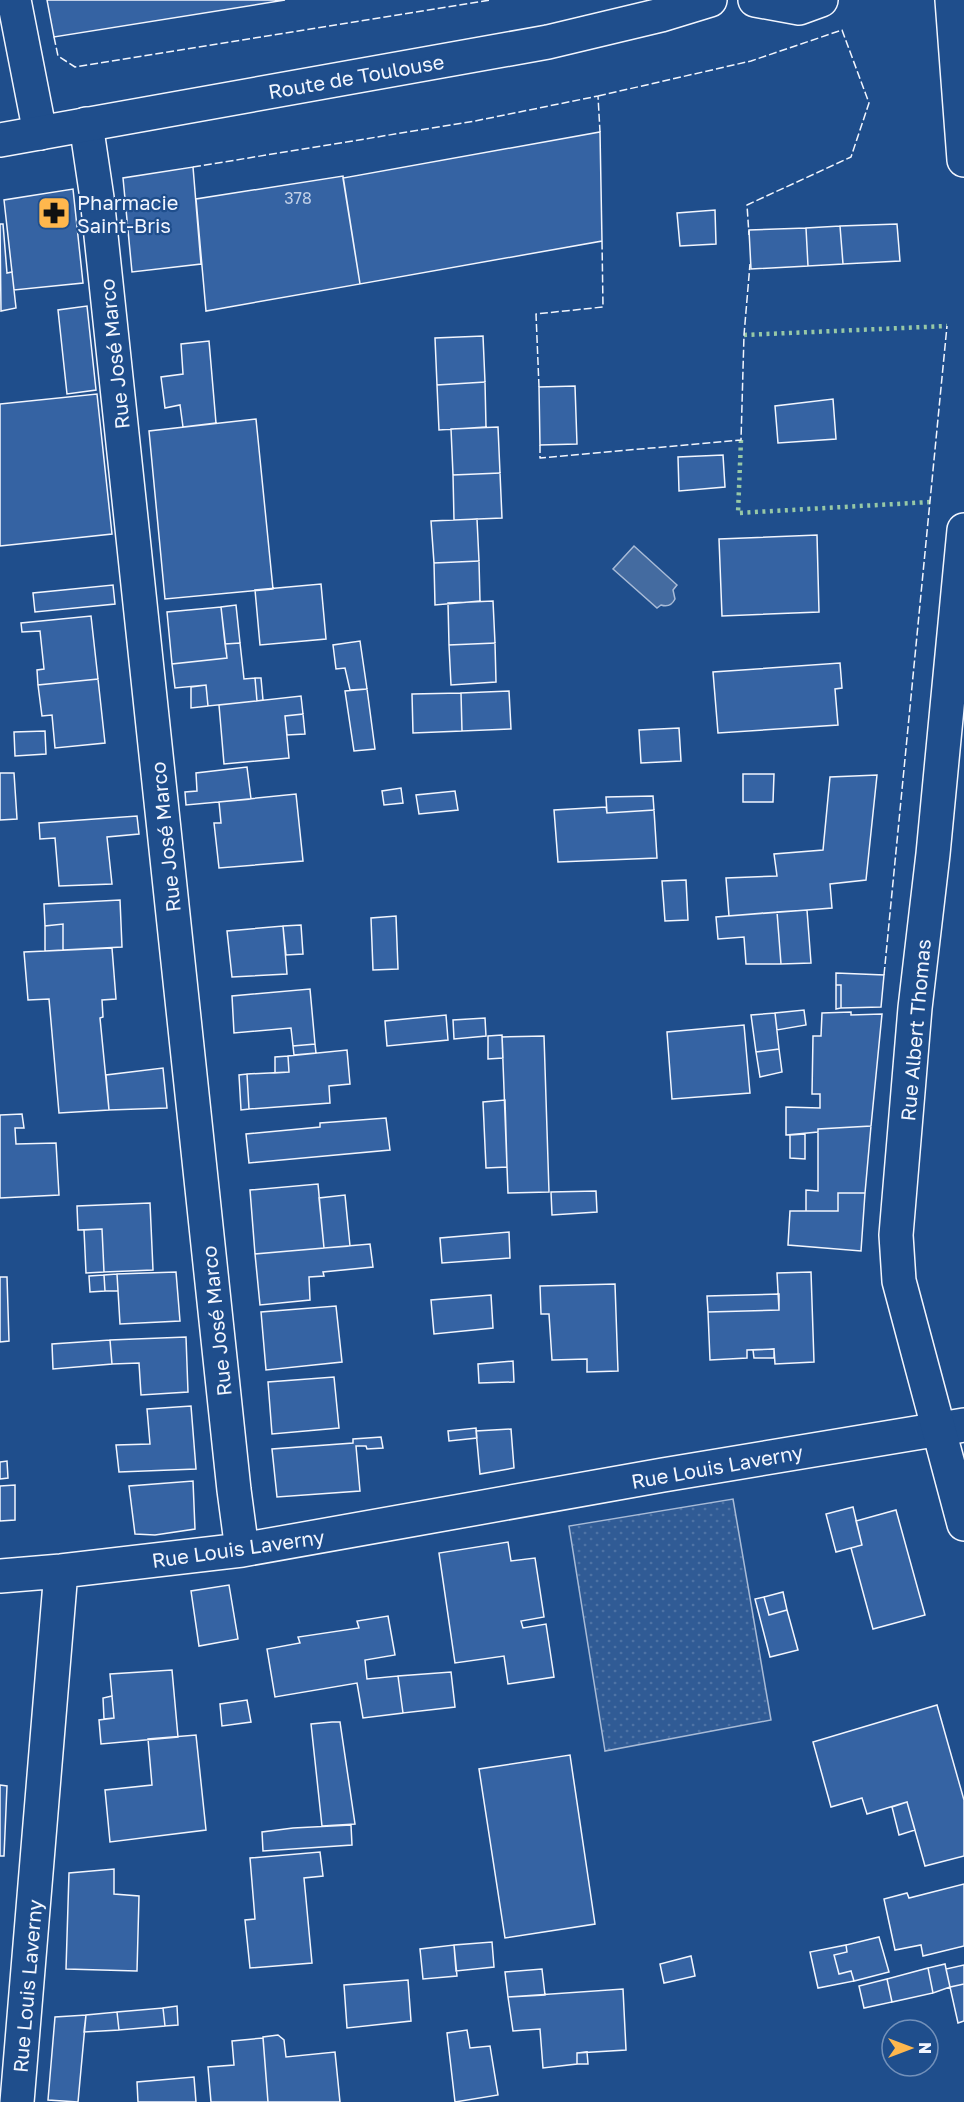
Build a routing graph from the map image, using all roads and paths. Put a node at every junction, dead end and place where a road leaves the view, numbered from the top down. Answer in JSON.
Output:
{"nodes":[{"id":1,"x":14,"y":0,"type":"edge"},
{"id":2,"x":710,"y":0,"type":"edge"},
{"id":3,"x":754,"y":0,"type":"edge"},
{"id":4,"x":821,"y":0,"type":"edge"},
{"id":5,"x":952,"y":0,"type":"edge"},
{"id":6,"x":86,"y":124,"type":"junction"},
{"id":7,"x":40,"y":133,"type":"junction"},
{"id":8,"x":0,"y":140,"type":"edge"},
{"id":9,"x":964,"y":160,"type":"edge"},
{"id":10,"x":964,"y":530,"type":"edge"},
{"id":11,"x":959,"y":634,"type":"edge"},
{"id":12,"x":951,"y":1427,"type":"edge"},
{"id":13,"x":964,"y":1524,"type":"edge"},
{"id":14,"x":242,"y":1550,"type":"junction"},
{"id":15,"x":61,"y":1571,"type":"junction"},
{"id":16,"x":0,"y":1576,"type":"edge"},
{"id":17,"x":17,"y":2102,"type":"edge"}],
"edges":[{"from":1,"to":7,"type":"street"},
{"from":2,"to":6,"type":"street","name":"Route de Toulouse"},
{"from":3,"to":4,"type":"street"},
{"from":5,"to":9,"type":"street"},
{"from":6,"to":7,"type":"street","name":"Route de Toulouse"},
{"from":6,"to":14,"type":"street","name":"Rue José Marco"},
{"from":7,"to":8,"type":"street","name":"Route de Toulouse"},
{"from":10,"to":11,"type":"street","name":"Rue Albert Thomas"},
{"from":11,"to":12,"type":"street","name":"Rue Albert Thomas"},
{"from":12,"to":13,"type":"street","name":"Rue Albert Thomas"},
{"from":12,"to":14,"type":"street","name":"Rue Louis Laverny"},
{"from":14,"to":15,"type":"street","name":"Rue Louis Laverny"},
{"from":15,"to":16,"type":"street"},
{"from":15,"to":17,"type":"street","name":"Rue Louis Laverny"}]}
